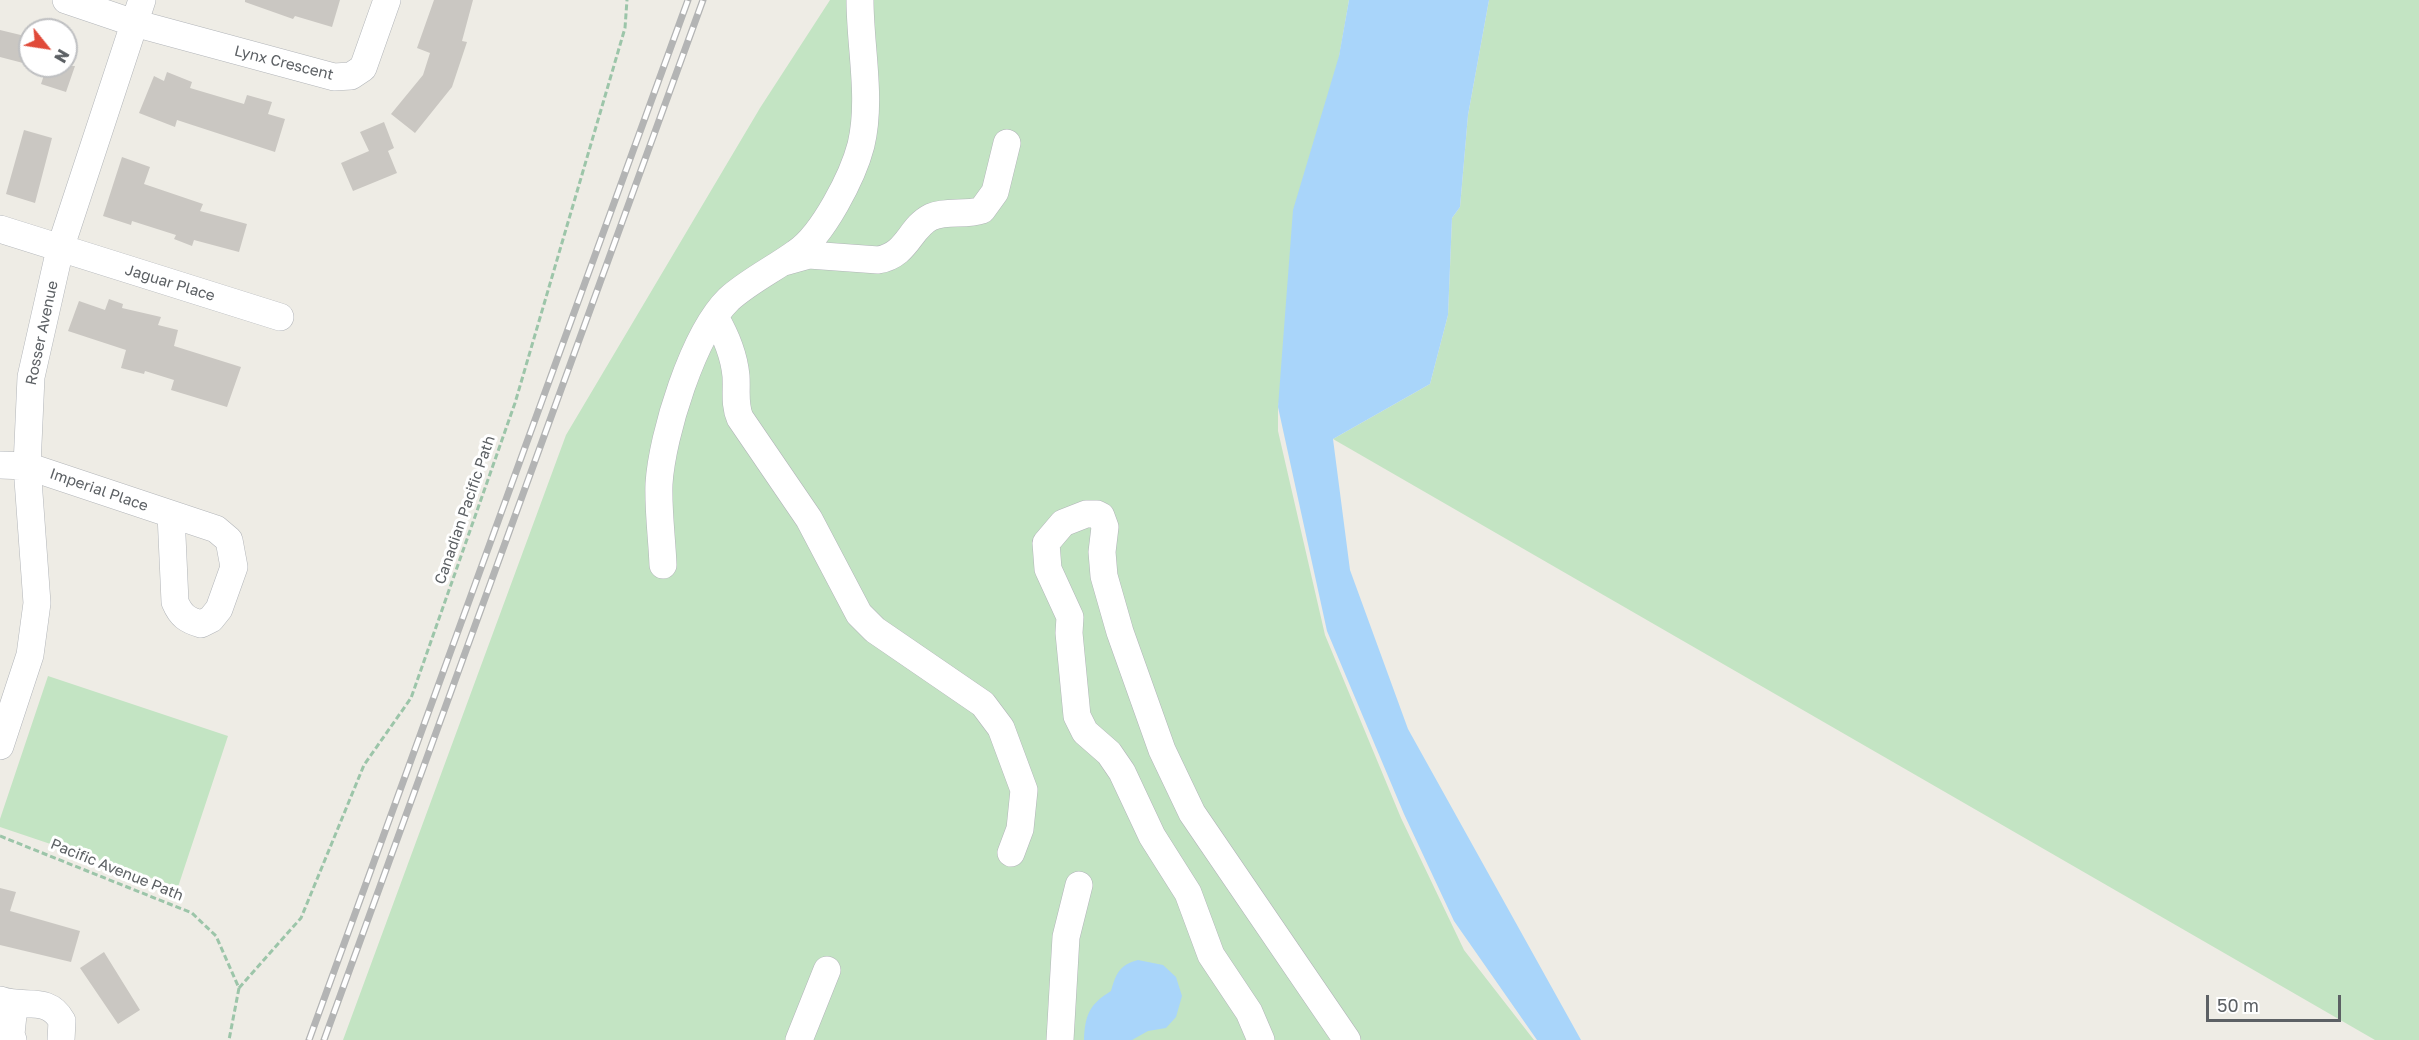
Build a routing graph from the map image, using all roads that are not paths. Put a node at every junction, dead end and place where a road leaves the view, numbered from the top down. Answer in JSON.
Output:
{"nodes":[{"id":1,"x":66,"y":0,"type":"edge"},
{"id":2,"x":387,"y":0,"type":"edge"},
{"id":3,"x":860,"y":0,"type":"edge"},
{"id":4,"x":138,"y":12,"type":"edge"},
{"id":5,"x":1007,"y":143,"type":"dead end"},
{"id":6,"x":0,"y":229,"type":"edge"},
{"id":7,"x":60,"y":249,"type":"junction"},
{"id":8,"x":777,"y":265,"type":"junction"},
{"id":9,"x":280,"y":317,"type":"dead end"},
{"id":10,"x":715,"y":317,"type":"junction"},
{"id":11,"x":0,"y":465,"type":"edge"},
{"id":12,"x":27,"y":465,"type":"junction"},
{"id":13,"x":171,"y":514,"type":"dead end"},
{"id":14,"x":663,"y":565,"type":"dead end"},
{"id":15,"x":2,"y":733,"type":"edge"},
{"id":16,"x":1011,"y":853,"type":"dead end"},
{"id":17,"x":1079,"y":885,"type":"dead end"},
{"id":18,"x":827,"y":970,"type":"dead end"},
{"id":19,"x":7,"y":1003,"type":"edge"},
{"id":20,"x":13,"y":1040,"type":"edge"},
{"id":21,"x":61,"y":1040,"type":"edge"},
{"id":22,"x":799,"y":1040,"type":"edge"},
{"id":23,"x":1060,"y":1040,"type":"edge"},
{"id":24,"x":1261,"y":1040,"type":"edge"},
{"id":25,"x":1347,"y":1040,"type":"edge"}],
"edges":[{"from":1,"to":4,"type":"street","name":"Lynx Crescent"},
{"from":2,"to":4,"type":"street","name":"Lynx Crescent"},
{"from":3,"to":8,"type":"street"},
{"from":4,"to":7,"type":"street","name":"Rosser Avenue"},
{"from":5,"to":8,"type":"street"},
{"from":6,"to":7,"type":"street","name":"Jaguar Place"},
{"from":7,"to":9,"type":"street","name":"Jaguar Place"},
{"from":7,"to":12,"type":"street","name":"Rosser Avenue"},
{"from":8,"to":10,"type":"street"},
{"from":10,"to":14,"type":"street"},
{"from":10,"to":16,"type":"street"},
{"from":11,"to":12,"type":"street","name":"Imperial Place"},
{"from":12,"to":13,"type":"street","name":"Imperial Place"},
{"from":12,"to":15,"type":"street","name":"Rosser Avenue"},
{"from":17,"to":23,"type":"street"},
{"from":18,"to":22,"type":"street"},
{"from":19,"to":20,"type":"street"},
{"from":19,"to":21,"type":"street"},
{"from":24,"to":25,"type":"street"}]}
